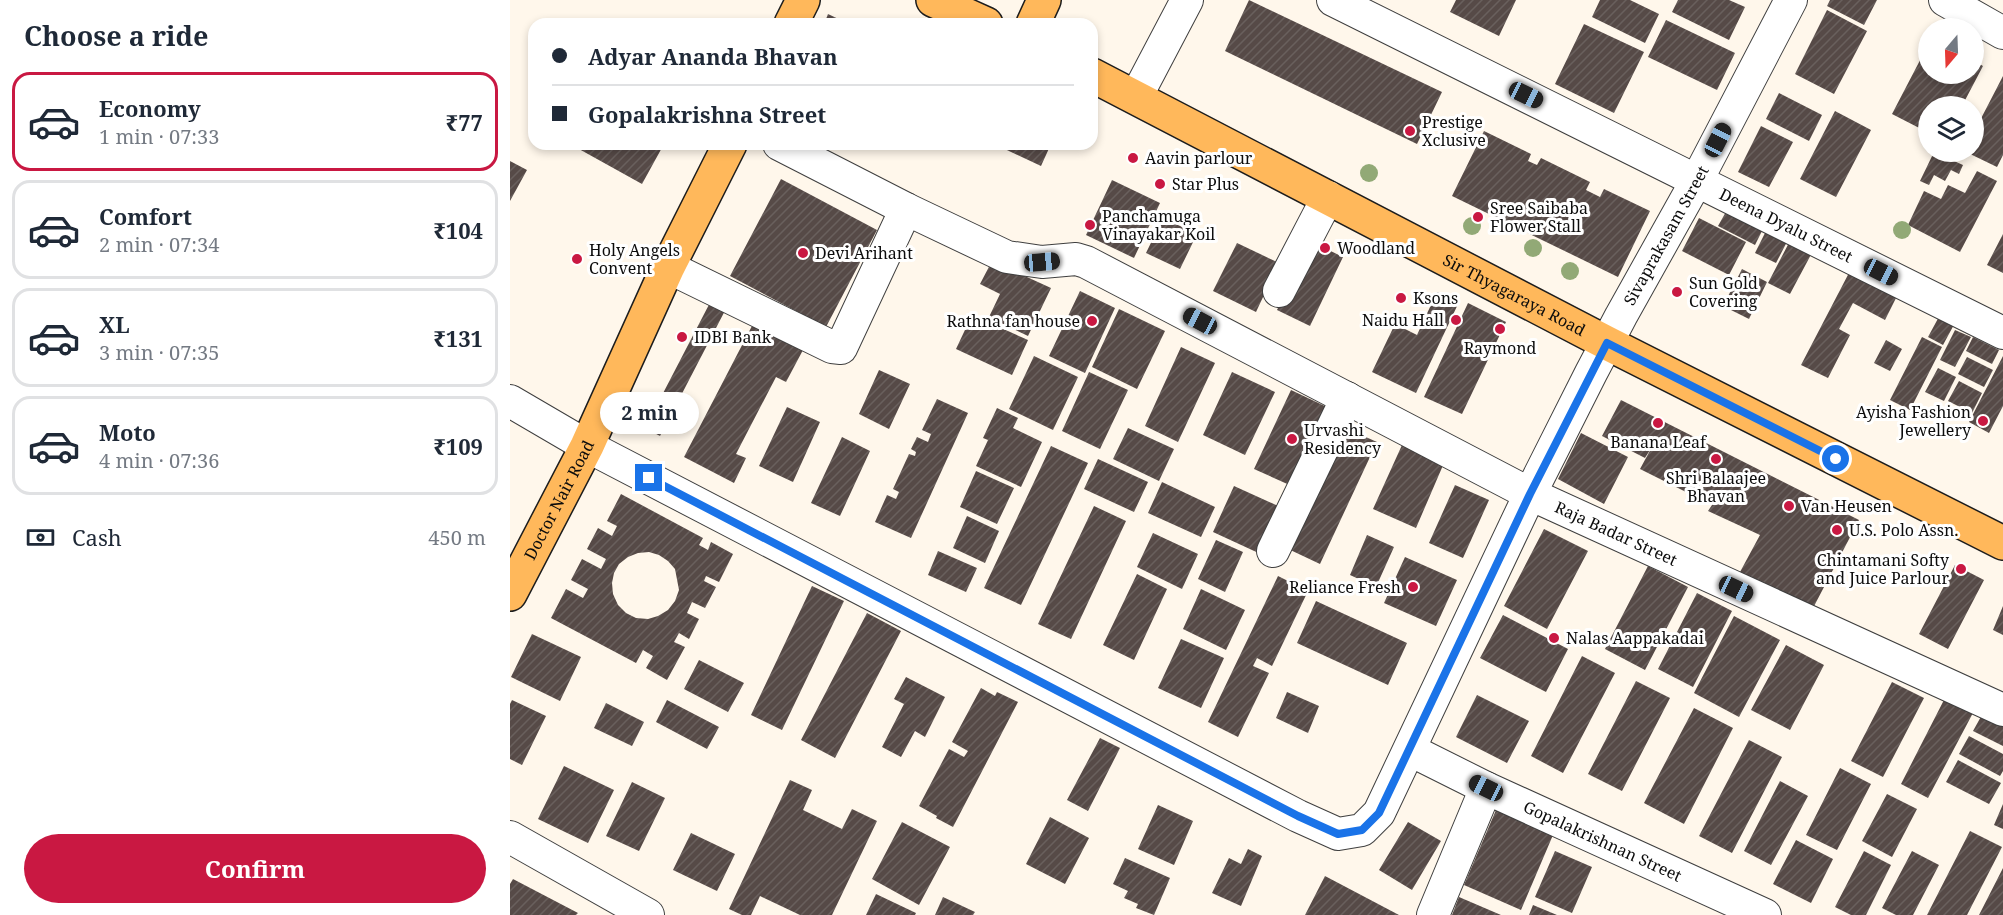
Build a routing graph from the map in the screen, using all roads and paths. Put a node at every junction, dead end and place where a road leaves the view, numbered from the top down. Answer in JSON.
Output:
{"nodes":[{"id":1,"x":802,"y":0,"type":"edge"},
{"id":2,"x":933,"y":0,"type":"edge"},
{"id":3,"x":1044,"y":0,"type":"edge"},
{"id":4,"x":1187,"y":0,"type":"edge"},
{"id":5,"x":1333,"y":0,"type":"edge"},
{"id":6,"x":1791,"y":0,"type":"edge"},
{"id":7,"x":1944,"y":0,"type":"edge"},
{"id":8,"x":794,"y":18,"type":"edge"},
{"id":9,"x":973,"y":18,"type":"edge"},
{"id":10,"x":1036,"y":18,"type":"edge"},
{"id":11,"x":2003,"y":33,"type":"edge"},
{"id":12,"x":1098,"y":78,"type":"edge"},
{"id":13,"x":1136,"y":97,"type":"junction"},
{"id":14,"x":727,"y":150,"type":"edge"},
{"id":15,"x":791,"y":150,"type":"edge"},
{"id":16,"x":1697,"y":180,"type":"junction"},
{"id":17,"x":1328,"y":197,"type":"junction"},
{"id":18,"x":906,"y":209,"type":"junction"},
{"id":19,"x":668,"y":267,"type":"junction"},
{"id":20,"x":1279,"y":291,"type":"dead end"},
{"id":21,"x":2003,"y":333,"type":"edge"},
{"id":22,"x":1607,"y":343,"type":"junction"},
{"id":23,"x":1347,"y":398,"type":"junction"},
{"id":24,"x":510,"y":401,"type":"edge"},
{"id":25,"x":587,"y":446,"type":"junction"},
{"id":26,"x":1530,"y":494,"type":"junction"},
{"id":27,"x":2003,"y":543,"type":"edge"},
{"id":28,"x":1273,"y":550,"type":"dead end"},
{"id":29,"x":510,"y":594,"type":"edge"},
{"id":30,"x":2003,"y":710,"type":"edge"},
{"id":31,"x":1410,"y":750,"type":"junction"},
{"id":32,"x":1486,"y":788,"type":"junction"},
{"id":33,"x":510,"y":837,"type":"edge"},
{"id":34,"x":648,"y":915,"type":"edge"},
{"id":35,"x":1433,"y":915,"type":"edge"},
{"id":36,"x":1765,"y":915,"type":"edge"}],
"edges":[{"from":1,"to":8,"type":"main road"},
{"from":2,"to":9,"type":"main road"},
{"from":3,"to":10,"type":"main road"},
{"from":4,"to":13,"type":"street"},
{"from":5,"to":16,"type":"street","name":"Deena Dyalu Street"},
{"from":6,"to":16,"type":"street","name":"Sivaprakasam Street"},
{"from":7,"to":11,"type":"street"},
{"from":12,"to":13,"type":"main road","name":"Sir Thyagaraya Road"},
{"from":13,"to":17,"type":"main road","name":"Sir Thyagaraya Road"},
{"from":14,"to":19,"type":"main road","name":"Doctor Nair Road"},
{"from":15,"to":18,"type":"street"},
{"from":16,"to":21,"type":"street","name":"Deena Dyalu Street"},
{"from":16,"to":22,"type":"street","name":"Sivaprakasam Street"},
{"from":17,"to":20,"type":"street"},
{"from":17,"to":22,"type":"main road","name":"Sir Thyagaraya Road"},
{"from":18,"to":19,"type":"street"},
{"from":18,"to":23,"type":"street","name":"Raja Badar Street"},
{"from":19,"to":25,"type":"main road","name":"Doctor Nair Road"},
{"from":22,"to":26,"type":"street","name":"Sivaprakasam Street"},
{"from":22,"to":27,"type":"main road","name":"Sir Thyagaraya Road"},
{"from":23,"to":26,"type":"street","name":"Raja Badar Street"},
{"from":23,"to":28,"type":"street"},
{"from":24,"to":25,"type":"street","name":"Sivaprakasam Street"},
{"from":25,"to":29,"type":"main road","name":"Doctor Nair Road"},
{"from":25,"to":31,"type":"street","name":"Sivaprakasam Street"},
{"from":26,"to":30,"type":"street","name":"Raja Badar Street"},
{"from":26,"to":31,"type":"street","name":"Sivaprakasam Street"},
{"from":31,"to":32,"type":"street","name":"Gopalakrishnan Street"},
{"from":32,"to":35,"type":"street"},
{"from":32,"to":36,"type":"street","name":"Gopalakrishnan Street"},
{"from":33,"to":34,"type":"street"}]}
